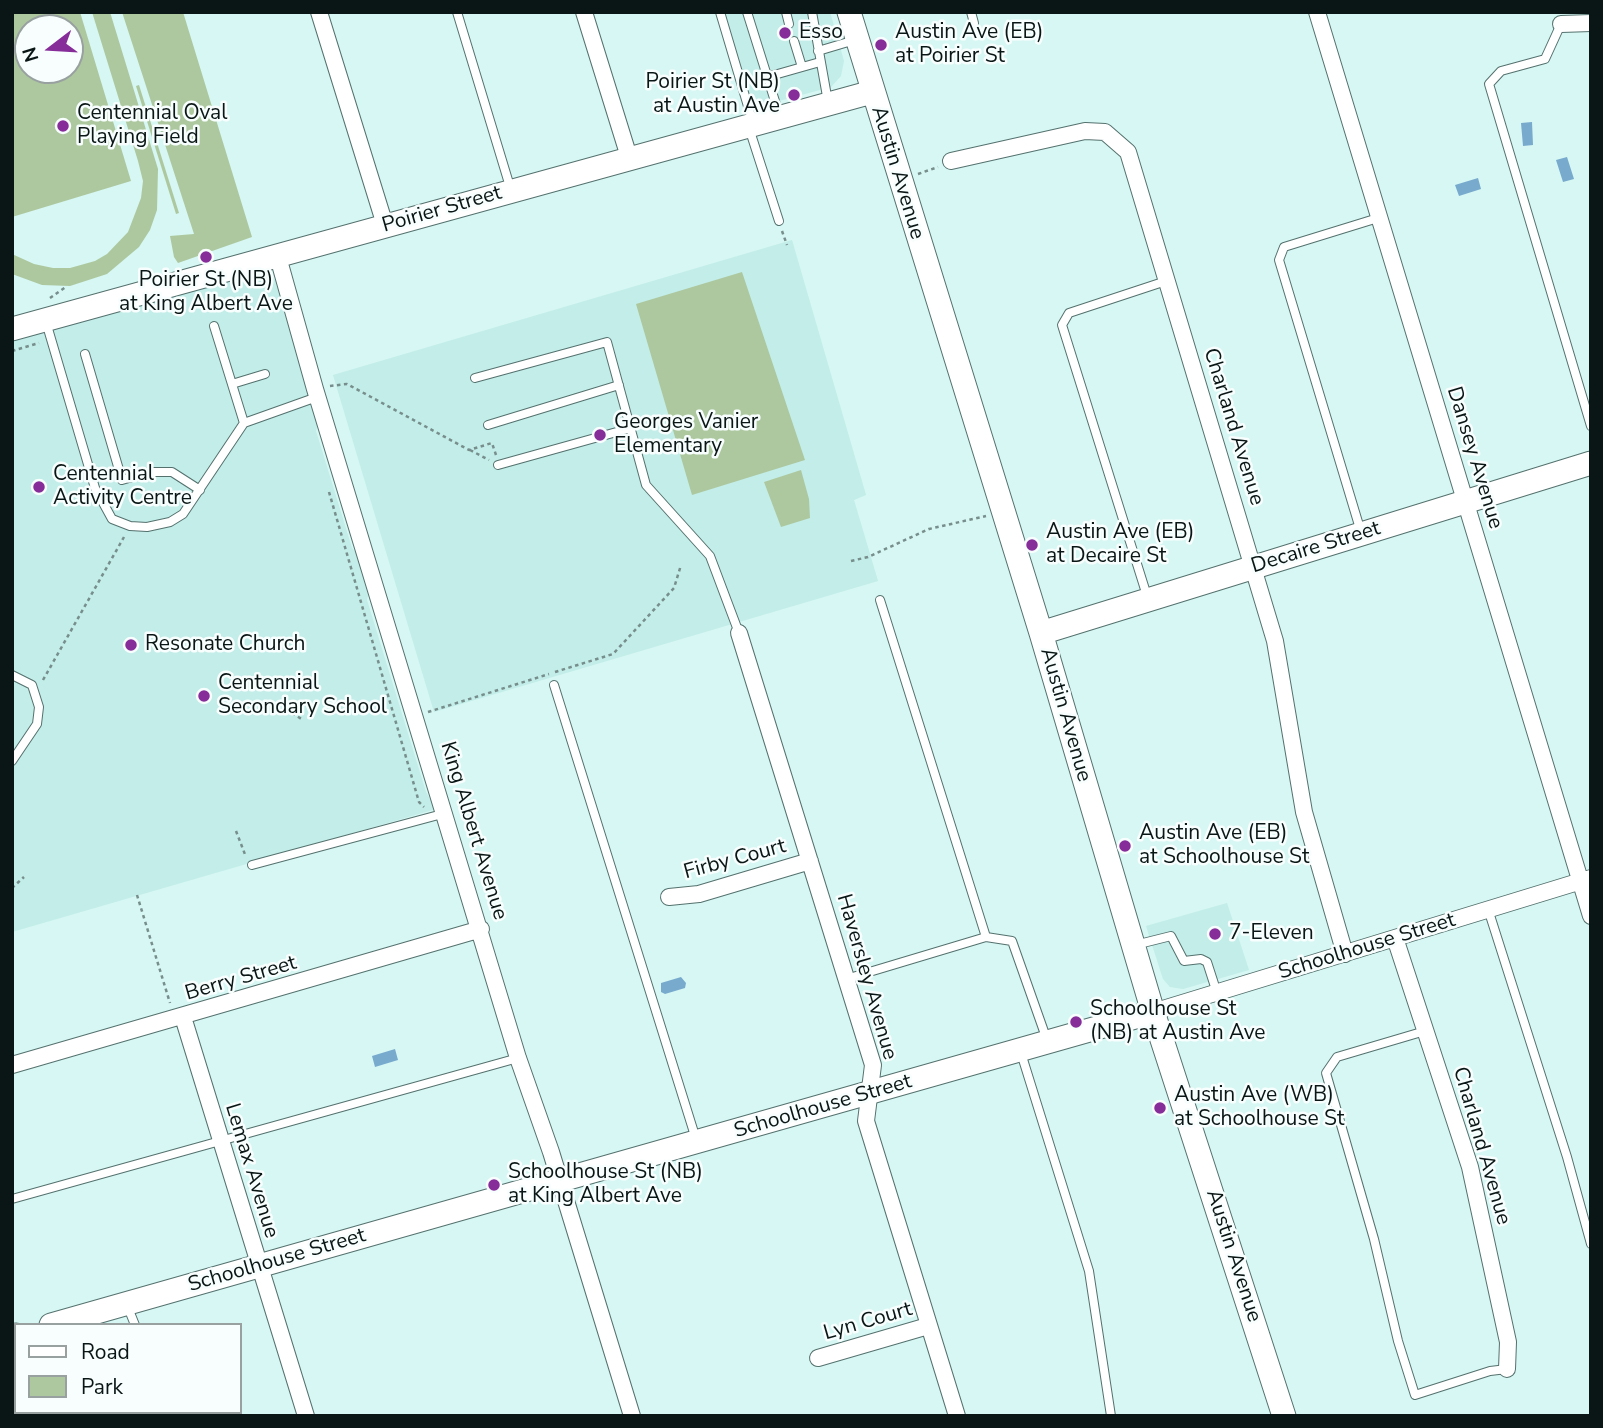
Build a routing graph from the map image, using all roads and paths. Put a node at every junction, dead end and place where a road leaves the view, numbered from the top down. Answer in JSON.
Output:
{"nodes":[{"id":1,"x":319,"y":12,"type":"edge"},
{"id":2,"x":457,"y":12,"type":"edge"},
{"id":3,"x":584,"y":12,"type":"edge"},
{"id":4,"x":720,"y":12,"type":"edge"},
{"id":5,"x":747,"y":12,"type":"edge"},
{"id":6,"x":786,"y":12,"type":"edge"},
{"id":7,"x":812,"y":12,"type":"edge"},
{"id":8,"x":849,"y":12,"type":"edge"},
{"id":9,"x":971,"y":12,"type":"edge"},
{"id":10,"x":1317,"y":12,"type":"edge"},
{"id":11,"x":974,"y":23,"type":"dead end"},
{"id":12,"x":1591,"y":23,"type":"edge"},
{"id":13,"x":789,"y":24,"type":"dead end"},
{"id":14,"x":1561,"y":24,"type":"joint"},
{"id":15,"x":857,"y":39,"type":"junction"},
{"id":16,"x":794,"y":41,"type":"dead end"},
{"id":17,"x":818,"y":51,"type":"junction"},
{"id":18,"x":820,"y":62,"type":"junction"},
{"id":19,"x":802,"y":67,"type":"junction"},
{"id":20,"x":768,"y":77,"type":"junction"},
{"id":21,"x":872,"y":92,"type":"junction"},
{"id":22,"x":828,"y":104,"type":"junction"},
{"id":23,"x":780,"y":117,"type":"junction"},
{"id":24,"x":750,"y":125,"type":"junction"},
{"id":25,"x":629,"y":158,"type":"junction"},
{"id":26,"x":951,"y":161,"type":"joint"},
{"id":27,"x":899,"y":180,"type":"junction"},
{"id":28,"x":511,"y":190,"type":"junction"},
{"id":29,"x":1378,"y":218,"type":"junction"},
{"id":30,"x":779,"y":221,"type":"dead end"},
{"id":31,"x":385,"y":225,"type":"junction"},
{"id":32,"x":278,"y":257,"type":"junction"},
{"id":33,"x":1166,"y":281,"type":"junction"},
{"id":34,"x":67,"y":286,"type":"dead end"},
{"id":35,"x":47,"y":320,"type":"junction"},
{"id":36,"x":214,"y":326,"type":"dead end"},
{"id":37,"x":12,"y":329,"type":"edge"},
{"id":38,"x":12,"y":351,"type":"edge"},
{"id":39,"x":85,"y":354,"type":"dead end"},
{"id":40,"x":265,"y":373,"type":"dead end"},
{"id":41,"x":475,"y":378,"type":"dead end"},
{"id":42,"x":342,"y":383,"type":"dead end"},
{"id":43,"x":232,"y":384,"type":"junction"},
{"id":44,"x":619,"y":385,"type":"junction"},
{"id":45,"x":317,"y":397,"type":"junction"},
{"id":46,"x":244,"y":423,"type":"junction"},
{"id":47,"x":488,"y":425,"type":"dead end"},
{"id":48,"x":1591,"y":426,"type":"edge"},
{"id":49,"x":631,"y":428,"type":"junction"},
{"id":50,"x":469,"y":450,"type":"junction"},
{"id":51,"x":1591,"y":463,"type":"edge"},
{"id":52,"x":498,"y":465,"type":"junction"},
{"id":53,"x":326,"y":483,"type":"dead end"},
{"id":54,"x":200,"y":490,"type":"junction"},
{"id":55,"x":1466,"y":501,"type":"junction"},
{"id":56,"x":1003,"y":512,"type":"junction"},
{"id":57,"x":130,"y":526,"type":"junction"},
{"id":58,"x":1362,"y":534,"type":"junction"},
{"id":59,"x":851,"y":561,"type":"dead end"},
{"id":60,"x":681,"y":565,"type":"dead end"},
{"id":61,"x":1254,"y":567,"type":"junction"},
{"id":62,"x":880,"y":600,"type":"dead end"},
{"id":63,"x":1148,"y":600,"type":"junction"},
{"id":64,"x":739,"y":633,"type":"joint"},
{"id":65,"x":1041,"y":633,"type":"junction"},
{"id":66,"x":12,"y":675,"type":"edge"},
{"id":67,"x":554,"y":685,"type":"dead end"},
{"id":68,"x":36,"y":692,"type":"junction"},
{"id":69,"x":427,"y":712,"type":"dead end"},
{"id":70,"x":292,"y":713,"type":"dead end"},
{"id":71,"x":303,"y":720,"type":"dead end"},
{"id":72,"x":12,"y":761,"type":"edge"},
{"id":73,"x":440,"y":814,"type":"junction"},
{"id":74,"x":236,"y":831,"type":"dead end"},
{"id":75,"x":810,"y":861,"type":"junction"},
{"id":76,"x":252,"y":865,"type":"joint"},
{"id":77,"x":24,"y":877,"type":"dead end"},
{"id":78,"x":1585,"y":880,"type":"edge"},
{"id":79,"x":12,"y":888,"type":"edge"},
{"id":80,"x":137,"y":895,"type":"dead end"},
{"id":81,"x":669,"y":897,"type":"dead end"},
{"id":82,"x":1488,"y":909,"type":"junction"},
{"id":83,"x":1591,"y":916,"type":"edge"},
{"id":84,"x":481,"y":929,"type":"junction"},
{"id":85,"x":986,"y":937,"type":"junction"},
{"id":86,"x":1395,"y":939,"type":"junction"},
{"id":87,"x":1133,"y":946,"type":"junction"},
{"id":88,"x":1345,"y":954,"type":"junction"},
{"id":89,"x":846,"y":979,"type":"junction"},
{"id":90,"x":1217,"y":993,"type":"junction"},
{"id":91,"x":1153,"y":1012,"type":"junction"},
{"id":92,"x":179,"y":1019,"type":"junction"},
{"id":93,"x":1425,"y":1031,"type":"junction"},
{"id":94,"x":1048,"y":1043,"type":"junction"},
{"id":95,"x":1020,"y":1051,"type":"junction"},
{"id":96,"x":518,"y":1058,"type":"junction"},
{"id":97,"x":12,"y":1065,"type":"edge"},
{"id":98,"x":869,"y":1094,"type":"junction"},
{"id":99,"x":220,"y":1139,"type":"junction"},
{"id":100,"x":697,"y":1142,"type":"junction"},
{"id":101,"x":559,"y":1180,"type":"junction"},
{"id":102,"x":12,"y":1199,"type":"edge"},
{"id":103,"x":1591,"y":1244,"type":"edge"},
{"id":104,"x":258,"y":1267,"type":"junction"},
{"id":105,"x":131,"y":1314,"type":"edge"},
{"id":106,"x":66,"y":1323,"type":"edge"},
{"id":107,"x":929,"y":1326,"type":"junction"},
{"id":108,"x":818,"y":1358,"type":"dead end"},
{"id":109,"x":1507,"y":1369,"type":"joint"},
{"id":110,"x":306,"y":1416,"type":"edge"},
{"id":111,"x":632,"y":1416,"type":"edge"},
{"id":112,"x":957,"y":1416,"type":"edge"},
{"id":113,"x":1111,"y":1416,"type":"edge"},
{"id":114,"x":1284,"y":1416,"type":"edge"}],
"edges":[{"from":1,"to":31,"type":"street"},
{"from":2,"to":28,"type":"lane"},
{"from":3,"to":25,"type":"street"},
{"from":4,"to":24,"type":"lane"},
{"from":5,"to":20,"type":"lane"},
{"from":6,"to":13,"type":"lane"},
{"from":7,"to":17,"type":"lane"},
{"from":8,"to":15,"type":"street","name":"Austin Avenue"},
{"from":9,"to":11,"type":"lane"},
{"from":10,"to":29,"type":"street","name":"Dansey Avenue"},
{"from":12,"to":14,"type":"street"},
{"from":14,"to":48,"type":"lane"},
{"from":15,"to":17,"type":"lane"},
{"from":15,"to":21,"type":"street","name":"Austin Avenue"},
{"from":16,"to":19,"type":"lane"},
{"from":17,"to":18,"type":"lane"},
{"from":18,"to":19,"type":"lane"},
{"from":18,"to":22,"type":"lane"},
{"from":19,"to":20,"type":"lane"},
{"from":20,"to":23,"type":"lane"},
{"from":21,"to":22,"type":"street","name":"Poirier Street"},
{"from":21,"to":27,"type":"street","name":"Austin Avenue"},
{"from":22,"to":23,"type":"street","name":"Poirier Street"},
{"from":23,"to":24,"type":"street","name":"Poirier Street"},
{"from":24,"to":25,"type":"street","name":"Poirier Street"},
{"from":24,"to":30,"type":"lane"},
{"from":25,"to":28,"type":"street","name":"Poirier Street"},
{"from":26,"to":27,"type":"path"},
{"from":26,"to":33,"type":"street","name":"Charland Avenue"},
{"from":27,"to":56,"type":"street","name":"Austin Avenue"},
{"from":28,"to":31,"type":"street","name":"Poirier Street"},
{"from":29,"to":55,"type":"street","name":"Dansey Avenue"},
{"from":29,"to":58,"type":"lane"},
{"from":31,"to":32,"type":"street","name":"Poirier Street"},
{"from":32,"to":35,"type":"street","name":"Poirier Street"},
{"from":32,"to":45,"type":"street","name":"King Albert Avenue"},
{"from":33,"to":61,"type":"street","name":"Charland Avenue"},
{"from":33,"to":63,"type":"lane"},
{"from":34,"to":35,"type":"path"},
{"from":35,"to":37,"type":"street","name":"Poirier Street"},
{"from":35,"to":38,"type":"path"},
{"from":35,"to":57,"type":"lane"},
{"from":36,"to":43,"type":"lane"},
{"from":39,"to":54,"type":"lane"},
{"from":40,"to":43,"type":"lane"},
{"from":41,"to":44,"type":"lane"},
{"from":42,"to":50,"type":"path"},
{"from":43,"to":46,"type":"lane"},
{"from":44,"to":47,"type":"lane"},
{"from":44,"to":49,"type":"lane"},
{"from":45,"to":46,"type":"lane"},
{"from":45,"to":73,"type":"street","name":"King Albert Avenue"},
{"from":46,"to":54,"type":"lane"},
{"from":49,"to":52,"type":"lane"},
{"from":49,"to":64,"type":"lane"},
{"from":50,"to":52,"type":"path"},
{"from":50,"to":52,"type":"path"},
{"from":51,"to":55,"type":"street","name":"Decaire Street"},
{"from":53,"to":73,"type":"path"},
{"from":54,"to":57,"type":"lane"},
{"from":55,"to":58,"type":"street","name":"Decaire Street"},
{"from":55,"to":78,"type":"street","name":"Dansey Avenue"},
{"from":56,"to":59,"type":"path"},
{"from":56,"to":65,"type":"street","name":"Austin Avenue"},
{"from":57,"to":68,"type":"path"},
{"from":58,"to":61,"type":"street","name":"Decaire Street"},
{"from":60,"to":69,"type":"path"},
{"from":61,"to":63,"type":"street","name":"Decaire Street"},
{"from":61,"to":88,"type":"street","name":"Charland Avenue"},
{"from":62,"to":85,"type":"lane"},
{"from":63,"to":65,"type":"street","name":"Decaire Street"},
{"from":64,"to":75,"type":"street","name":"Haversley Avenue"},
{"from":65,"to":87,"type":"street","name":"Austin Avenue"},
{"from":66,"to":68,"type":"lane"},
{"from":67,"to":100,"type":"lane"},
{"from":68,"to":72,"type":"lane"},
{"from":70,"to":71,"type":"path"},
{"from":73,"to":76,"type":"lane"},
{"from":73,"to":84,"type":"street","name":"King Albert Avenue"},
{"from":74,"to":76,"type":"path"},
{"from":75,"to":81,"type":"street","name":"Firby Court"},
{"from":75,"to":89,"type":"street","name":"Haversley Avenue"},
{"from":77,"to":79,"type":"path"},
{"from":78,"to":82,"type":"street","name":"Schoolhouse Street"},
{"from":78,"to":83,"type":"street","name":"Dansey Avenue"},
{"from":80,"to":92,"type":"path"},
{"from":82,"to":86,"type":"street","name":"Schoolhouse Street"},
{"from":82,"to":103,"type":"lane"},
{"from":84,"to":92,"type":"street","name":"Berry Street"},
{"from":84,"to":96,"type":"street","name":"King Albert Avenue"},
{"from":85,"to":89,"type":"lane"},
{"from":85,"to":94,"type":"lane"},
{"from":86,"to":88,"type":"street","name":"Schoolhouse Street"},
{"from":86,"to":93,"type":"street","name":"Charland Avenue"},
{"from":87,"to":90,"type":"lane"},
{"from":87,"to":91,"type":"street","name":"Austin Avenue"},
{"from":88,"to":90,"type":"street","name":"Schoolhouse Street"},
{"from":89,"to":98,"type":"street","name":"Haversley Avenue"},
{"from":90,"to":91,"type":"street","name":"Schoolhouse Street"},
{"from":91,"to":94,"type":"street","name":"Schoolhouse Street"},
{"from":91,"to":114,"type":"street","name":"Austin Avenue"},
{"from":92,"to":97,"type":"street","name":"Berry Street"},
{"from":92,"to":99,"type":"street","name":"Lemax Avenue"},
{"from":93,"to":109,"type":"street","name":"Charland Avenue"},
{"from":93,"to":109,"type":"lane"},
{"from":94,"to":95,"type":"street","name":"Schoolhouse Street"},
{"from":95,"to":98,"type":"street","name":"Schoolhouse Street"},
{"from":95,"to":113,"type":"lane"},
{"from":96,"to":99,"type":"lane"},
{"from":96,"to":101,"type":"street","name":"King Albert Avenue"},
{"from":98,"to":100,"type":"street","name":"Schoolhouse Street"},
{"from":98,"to":107,"type":"street","name":"Haversley Avenue"},
{"from":99,"to":102,"type":"lane"},
{"from":99,"to":104,"type":"street","name":"Lemax Avenue"},
{"from":100,"to":101,"type":"street","name":"Schoolhouse Street"},
{"from":101,"to":104,"type":"street","name":"Schoolhouse Street"},
{"from":101,"to":111,"type":"street","name":"King Albert Avenue"},
{"from":104,"to":105,"type":"street","name":"Schoolhouse Street"},
{"from":104,"to":110,"type":"street","name":"Lemax Avenue"},
{"from":105,"to":106,"type":"street","name":"Schoolhouse Street"},
{"from":107,"to":108,"type":"street","name":"Lyn Court"},
{"from":107,"to":112,"type":"street","name":"Haversley Avenue"}]}
